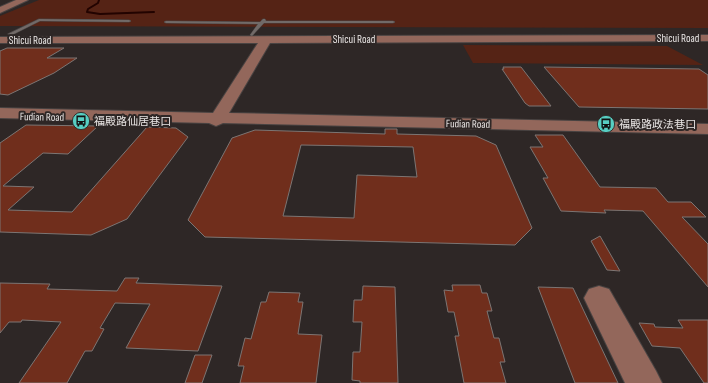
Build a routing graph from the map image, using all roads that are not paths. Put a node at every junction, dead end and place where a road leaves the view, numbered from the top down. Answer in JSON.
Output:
{"nodes":[{"id":1,"x":24,"y":0,"type":"edge"},
{"id":2,"x":0,"y":10,"type":"edge"},
{"id":3,"x":267,"y":16,"type":"dead end"},
{"id":4,"x":129,"y":21,"type":"dead end"},
{"id":5,"x":166,"y":22,"type":"dead end"},
{"id":6,"x":263,"y":22,"type":"junction"},
{"id":7,"x":392,"y":22,"type":"dead end"},
{"id":8,"x":708,"y":34,"type":"edge"},
{"id":9,"x":252,"y":35,"type":"junction"},
{"id":10,"x":3,"y":36,"type":"edge"},
{"id":11,"x":708,"y":38,"type":"edge"},
{"id":12,"x":266,"y":40,"type":"junction"},
{"id":13,"x":0,"y":115,"type":"edge"},
{"id":14,"x":220,"y":119,"type":"junction"},
{"id":15,"x":708,"y":129,"type":"edge"},
{"id":16,"x":599,"y":298,"type":"dead end"},
{"id":17,"x":644,"y":383,"type":"edge"}],
"edges":[{"from":1,"to":2,"type":"main road"},
{"from":3,"to":6,"type":"lane"},
{"from":4,"to":10,"type":"lane"},
{"from":5,"to":6,"type":"lane"},
{"from":6,"to":7,"type":"lane"},
{"from":6,"to":9,"type":"lane"},
{"from":8,"to":9,"type":"main road","name":"Shicui Road"},
{"from":9,"to":10,"type":"main road","name":"Shicui Road"},
{"from":10,"to":12,"type":"main road","name":"Shicui Road"},
{"from":11,"to":12,"type":"main road","name":"Shicui Road"},
{"from":12,"to":14,"type":"main road"},
{"from":13,"to":14,"type":"main road","name":"Fudian Road"},
{"from":14,"to":15,"type":"main road","name":"Fudian Road"},
{"from":16,"to":17,"type":"main road"}]}
